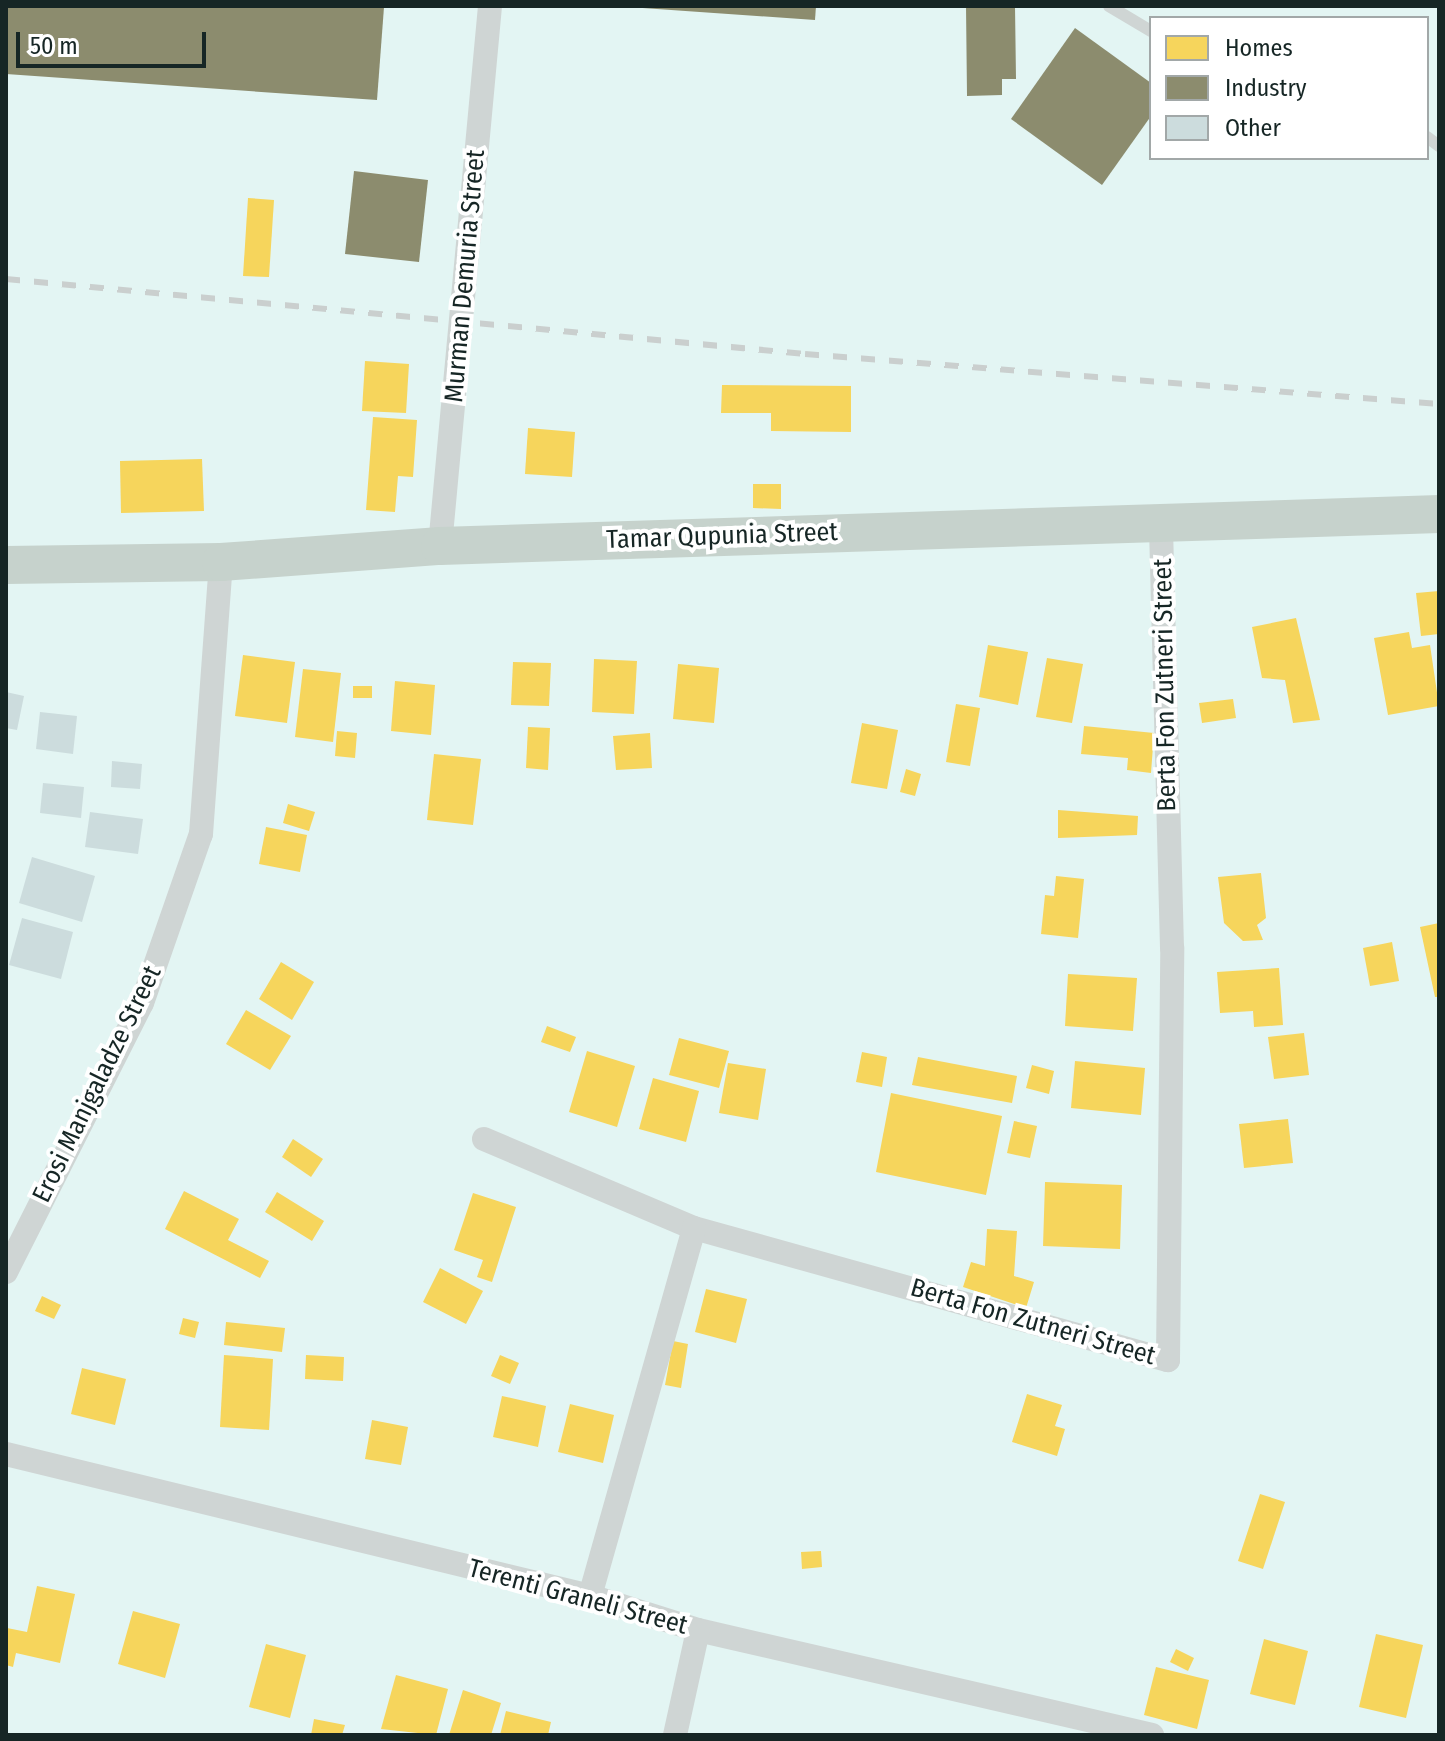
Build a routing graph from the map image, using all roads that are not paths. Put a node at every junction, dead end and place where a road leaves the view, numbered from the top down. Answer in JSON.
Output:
{"nodes":[{"id":1,"x":490,"y":6,"type":"edge"},
{"id":2,"x":1109,"y":6,"type":"edge"},
{"id":3,"x":1149,"y":30,"type":"edge"},
{"id":4,"x":1439,"y":514,"type":"edge"},
{"id":5,"x":1161,"y":526,"type":"junction"},
{"id":6,"x":440,"y":546,"type":"junction"},
{"id":7,"x":221,"y":562,"type":"junction"},
{"id":8,"x":6,"y":565,"type":"edge"},
{"id":9,"x":484,"y":1139,"type":"dead end"},
{"id":10,"x":694,"y":1228,"type":"junction"},
{"id":11,"x":6,"y":1272,"type":"edge"},
{"id":12,"x":6,"y":1454,"type":"edge"},
{"id":13,"x":590,"y":1596,"type":"junction"},
{"id":14,"x":698,"y":1630,"type":"junction"},
{"id":15,"x":675,"y":1735,"type":"edge"},
{"id":16,"x":1152,"y":1735,"type":"edge"}],
"edges":[{"from":1,"to":6,"type":"street","name":"Murman Demuria Street"},
{"from":2,"to":3,"type":"lane"},
{"from":4,"to":5,"type":"main road","name":"Tamar Qupunia Street"},
{"from":5,"to":6,"type":"main road","name":"Tamar Qupunia Street"},
{"from":5,"to":10,"type":"street","name":"Berta Fon Zutneri Street"},
{"from":6,"to":7,"type":"main road","name":"Tamar Qupunia Street"},
{"from":7,"to":8,"type":"main road","name":"Tamar Qupunia Street"},
{"from":7,"to":11,"type":"street","name":"Erosi Manjgaladze Street"},
{"from":9,"to":10,"type":"street"},
{"from":10,"to":13,"type":"street"},
{"from":12,"to":13,"type":"street","name":"Terenti Graneli Street"},
{"from":13,"to":14,"type":"street","name":"Terenti Graneli Street"},
{"from":14,"to":15,"type":"street"},
{"from":14,"to":16,"type":"street","name":"Terenti Graneli Street"}]}
